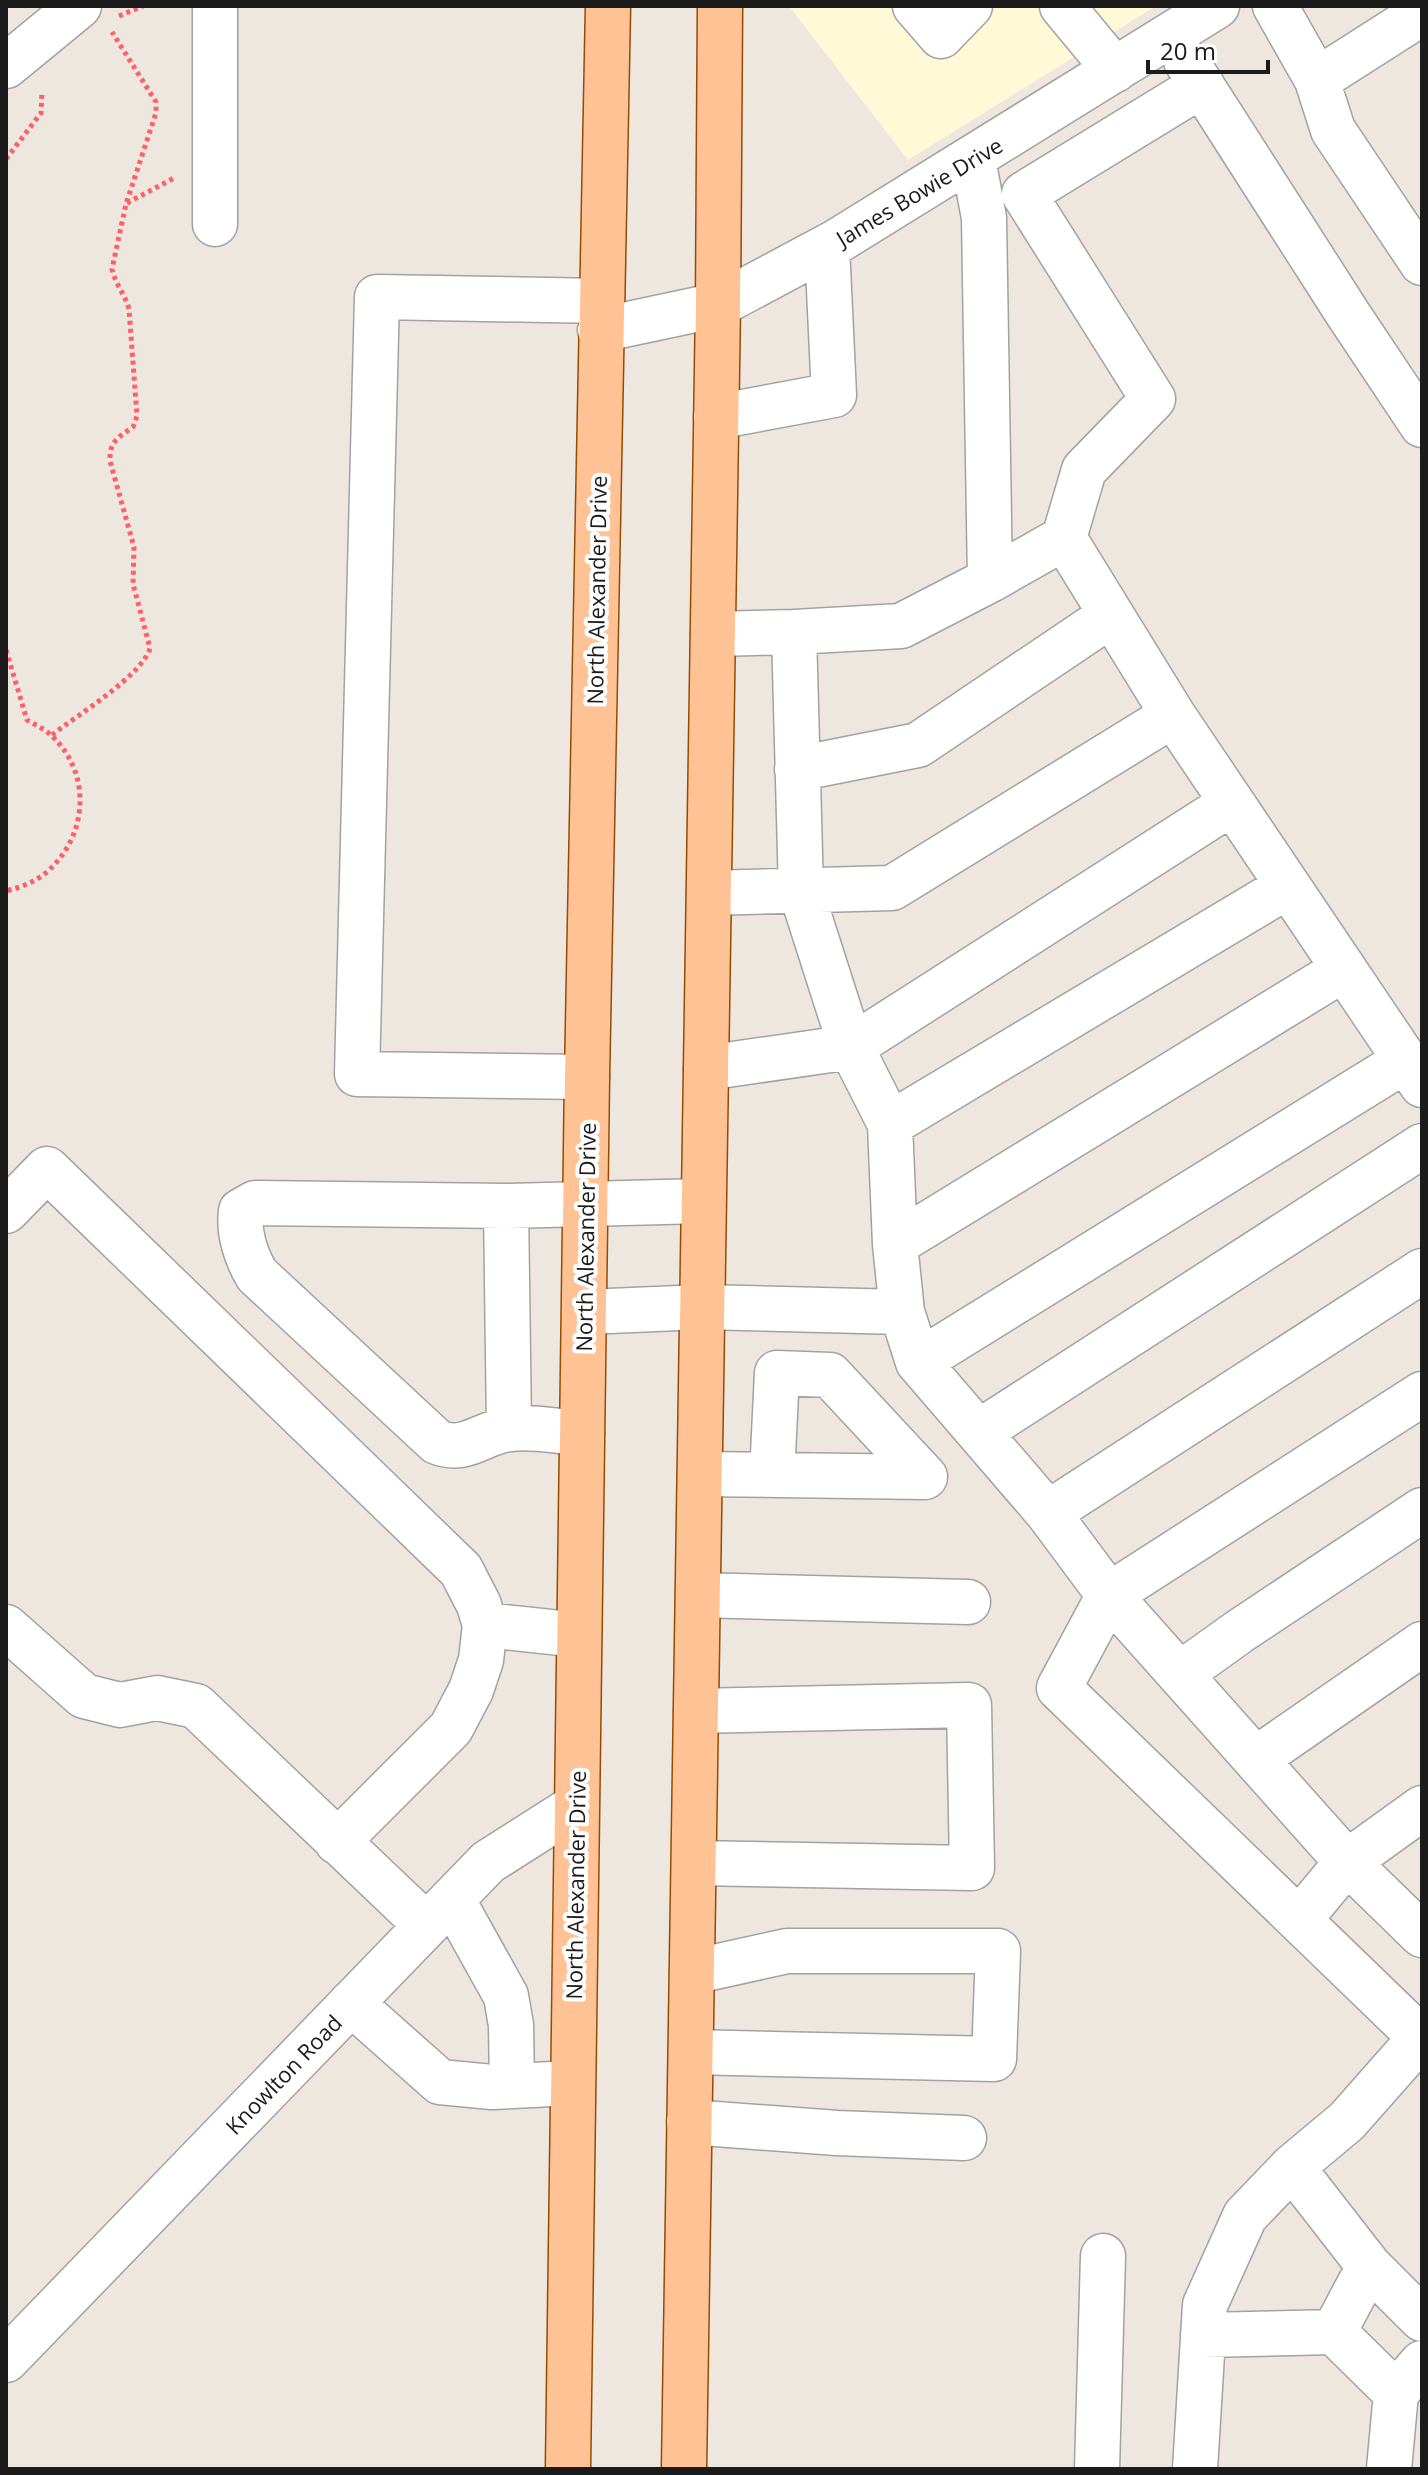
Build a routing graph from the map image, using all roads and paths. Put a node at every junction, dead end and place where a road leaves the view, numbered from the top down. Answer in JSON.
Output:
{"nodes":[{"id":1,"x":215,"y":6,"type":"edge"},
{"id":2,"x":608,"y":6,"type":"edge"},
{"id":3,"x":720,"y":6,"type":"edge"},
{"id":4,"x":915,"y":6,"type":"edge"},
{"id":5,"x":970,"y":6,"type":"edge"},
{"id":6,"x":1062,"y":6,"type":"edge"},
{"id":7,"x":1217,"y":6,"type":"edge"},
{"id":8,"x":1275,"y":6,"type":"edge"},
{"id":9,"x":1422,"y":13,"type":"edge"},
{"id":10,"x":93,"y":14,"type":"edge"},
{"id":11,"x":1169,"y":36,"type":"junction"},
{"id":12,"x":6,"y":66,"type":"edge"},
{"id":13,"x":1115,"y":70,"type":"junction"},
{"id":14,"x":1317,"y":80,"type":"junction"},
{"id":15,"x":1202,"y":85,"type":"junction"},
{"id":16,"x":973,"y":159,"type":"junction"},
{"id":17,"x":215,"y":173,"type":"junction"},
{"id":18,"x":1024,"y":194,"type":"junction"},
{"id":19,"x":126,"y":204,"type":"junction"},
{"id":20,"x":984,"y":218,"type":"junction"},
{"id":21,"x":215,"y":224,"type":"dead end"},
{"id":22,"x":827,"y":247,"type":"junction"},
{"id":23,"x":1422,"y":263,"type":"edge"},
{"id":24,"x":718,"y":305,"type":"junction"},
{"id":25,"x":600,"y":316,"type":"junction"},
{"id":26,"x":716,"y":417,"type":"junction"},
{"id":27,"x":1422,"y":425,"type":"edge"},
{"id":28,"x":1064,"y":538,"type":"junction"},
{"id":29,"x":990,"y":580,"type":"junction"},
{"id":30,"x":1111,"y":615,"type":"junction"},
{"id":31,"x":794,"y":632,"type":"junction"},
{"id":32,"x":713,"y":634,"type":"junction"},
{"id":33,"x":6,"y":650,"type":"edge"},
{"id":34,"x":9,"y":671,"type":"edge"},
{"id":35,"x":1173,"y":715,"type":"junction"},
{"id":36,"x":52,"y":735,"type":"junction"},
{"id":37,"x":797,"y":769,"type":"junction"},
{"id":38,"x":1232,"y":803,"type":"junction"},
{"id":39,"x":1288,"y":886,"type":"junction"},
{"id":40,"x":6,"y":891,"type":"edge"},
{"id":41,"x":801,"y":891,"type":"junction"},
{"id":42,"x":709,"y":893,"type":"junction"},
{"id":43,"x":1344,"y":969,"type":"junction"},
{"id":44,"x":851,"y":1047,"type":"junction"},
{"id":45,"x":706,"y":1068,"type":"junction"},
{"id":46,"x":1414,"y":1073,"type":"edge"},
{"id":47,"x":587,"y":1077,"type":"junction"},
{"id":48,"x":890,"y":1124,"type":"junction"},
{"id":49,"x":1422,"y":1146,"type":"edge"},
{"id":50,"x":703,"y":1201,"type":"junction"},
{"id":51,"x":586,"y":1205,"type":"junction"},
{"id":52,"x":506,"y":1206,"type":"junction"},
{"id":53,"x":6,"y":1211,"type":"edge"},
{"id":54,"x":895,"y":1244,"type":"junction"},
{"id":55,"x":1422,"y":1271,"type":"edge"},
{"id":56,"x":703,"y":1307,"type":"junction"},
{"id":57,"x":585,"y":1312,"type":"junction"},
{"id":58,"x":902,"y":1312,"type":"junction"},
{"id":59,"x":918,"y":1362,"type":"junction"},
{"id":60,"x":1422,"y":1394,"type":"edge"},
{"id":61,"x":509,"y":1429,"type":"junction"},
{"id":62,"x":979,"y":1432,"type":"junction"},
{"id":63,"x":582,"y":1433,"type":"junction"},
{"id":64,"x":700,"y":1474,"type":"junction"},
{"id":65,"x":772,"y":1475,"type":"dead end"},
{"id":66,"x":1422,"y":1510,"type":"edge"},
{"id":67,"x":1048,"y":1513,"type":"junction"},
{"id":68,"x":698,"y":1595,"type":"junction"},
{"id":69,"x":1109,"y":1595,"type":"junction"},
{"id":70,"x":968,"y":1602,"type":"dead end"},
{"id":71,"x":485,"y":1625,"type":"junction"},
{"id":72,"x":6,"y":1627,"type":"edge"},
{"id":73,"x":579,"y":1635,"type":"junction"},
{"id":74,"x":1422,"y":1644,"type":"edge"},
{"id":75,"x":1180,"y":1674,"type":"junction"},
{"id":76,"x":696,"y":1711,"type":"junction"},
{"id":77,"x":1256,"y":1759,"type":"junction"},
{"id":78,"x":576,"y":1806,"type":"junction"},
{"id":79,"x":1422,"y":1808,"type":"edge"},
{"id":80,"x":337,"y":1842,"type":"junction"},
{"id":81,"x":1347,"y":1862,"type":"junction"},
{"id":82,"x":694,"y":1863,"type":"junction"},
{"id":83,"x":439,"y":1912,"type":"junction"},
{"id":84,"x":1299,"y":1920,"type":"junction"},
{"id":85,"x":1422,"y":1935,"type":"edge"},
{"id":86,"x":692,"y":1972,"type":"junction"},
{"id":87,"x":351,"y":2003,"type":"junction"},
{"id":88,"x":1421,"y":2037,"type":"edge"},
{"id":89,"x":691,"y":2052,"type":"junction"},
{"id":90,"x":572,"y":2083,"type":"junction"},
{"id":91,"x":512,"y":2086,"type":"junction"},
{"id":92,"x":689,"y":2122,"type":"junction"},
{"id":93,"x":964,"y":2138,"type":"dead end"},
{"id":94,"x":1292,"y":2167,"type":"junction"},
{"id":95,"x":1103,"y":2256,"type":"dead end"},
{"id":96,"x":1369,"y":2266,"type":"junction"},
{"id":97,"x":1422,"y":2319,"type":"edge"},
{"id":98,"x":1334,"y":2332,"type":"junction"},
{"id":99,"x":1203,"y":2335,"type":"junction"},
{"id":100,"x":6,"y":2360,"type":"edge"},
{"id":101,"x":1409,"y":2378,"type":"edge"},
{"id":102,"x":568,"y":2469,"type":"edge"},
{"id":103,"x":684,"y":2469,"type":"edge"},
{"id":104,"x":1097,"y":2469,"type":"edge"},
{"id":105,"x":1195,"y":2469,"type":"edge"},
{"id":106,"x":1389,"y":2469,"type":"edge"}],
"edges":[{"from":1,"to":17,"type":"street"},
{"from":2,"to":25,"type":"main road","name":"North Alexander Drive"},
{"from":3,"to":24,"type":"main road"},
{"from":4,"to":5,"type":"street"},
{"from":6,"to":13,"type":"street"},
{"from":7,"to":11,"type":"street","name":"James Bowie Drive"},
{"from":8,"to":14,"type":"street"},
{"from":9,"to":14,"type":"street"},
{"from":10,"to":12,"type":"street"},
{"from":10,"to":19,"type":"path"},
{"from":11,"to":13,"type":"street","name":"James Bowie Drive"},
{"from":11,"to":15,"type":"street"},
{"from":13,"to":16,"type":"street","name":"James Bowie Drive"},
{"from":14,"to":23,"type":"street"},
{"from":15,"to":18,"type":"street"},
{"from":15,"to":27,"type":"street"},
{"from":16,"to":20,"type":"street"},
{"from":16,"to":22,"type":"street","name":"James Bowie Drive"},
{"from":17,"to":19,"type":"path"},
{"from":17,"to":21,"type":"street"},
{"from":18,"to":20,"type":"street"},
{"from":18,"to":28,"type":"street"},
{"from":19,"to":36,"type":"path"},
{"from":20,"to":29,"type":"street"},
{"from":22,"to":24,"type":"street","name":"James Bowie Drive"},
{"from":22,"to":26,"type":"street"},
{"from":24,"to":25,"type":"street","name":"James Bowie Drive"},
{"from":24,"to":26,"type":"main road"},
{"from":25,"to":47,"type":"main road","name":"North Alexander Drive"},
{"from":25,"to":47,"type":"street","name":"James Bowie Drive"},
{"from":26,"to":32,"type":"main road"},
{"from":28,"to":29,"type":"street"},
{"from":28,"to":30,"type":"street"},
{"from":29,"to":31,"type":"street"},
{"from":30,"to":35,"type":"street"},
{"from":30,"to":37,"type":"street"},
{"from":31,"to":32,"type":"street"},
{"from":31,"to":37,"type":"street"},
{"from":32,"to":42,"type":"main road"},
{"from":33,"to":34,"type":"path"},
{"from":34,"to":36,"type":"path"},
{"from":35,"to":38,"type":"street"},
{"from":35,"to":41,"type":"street"},
{"from":36,"to":40,"type":"path"},
{"from":37,"to":41,"type":"street"},
{"from":38,"to":39,"type":"street"},
{"from":38,"to":44,"type":"street"},
{"from":39,"to":43,"type":"street"},
{"from":39,"to":48,"type":"street"},
{"from":41,"to":42,"type":"street"},
{"from":41,"to":44,"type":"street"},
{"from":42,"to":45,"type":"main road"},
{"from":43,"to":46,"type":"street"},
{"from":43,"to":54,"type":"street"},
{"from":44,"to":45,"type":"street"},
{"from":44,"to":48,"type":"street"},
{"from":45,"to":50,"type":"main road"},
{"from":46,"to":59,"type":"street"},
{"from":47,"to":51,"type":"main road","name":"North Alexander Drive"},
{"from":48,"to":54,"type":"street"},
{"from":49,"to":62,"type":"street"},
{"from":50,"to":51,"type":"street"},
{"from":50,"to":56,"type":"main road"},
{"from":51,"to":52,"type":"street"},
{"from":51,"to":57,"type":"main road","name":"North Alexander Drive"},
{"from":52,"to":61,"type":"street"},
{"from":52,"to":61,"type":"street"},
{"from":53,"to":71,"type":"street"},
{"from":54,"to":58,"type":"street"},
{"from":55,"to":67,"type":"street"},
{"from":56,"to":57,"type":"street"},
{"from":56,"to":58,"type":"street"},
{"from":56,"to":64,"type":"main road"},
{"from":57,"to":63,"type":"main road","name":"North Alexander Drive"},
{"from":58,"to":59,"type":"street"},
{"from":59,"to":62,"type":"street"},
{"from":60,"to":69,"type":"street"},
{"from":61,"to":63,"type":"street"},
{"from":62,"to":67,"type":"street"},
{"from":63,"to":73,"type":"main road","name":"North Alexander Drive"},
{"from":64,"to":65,"type":"street"},
{"from":64,"to":68,"type":"main road"},
{"from":66,"to":75,"type":"street"},
{"from":67,"to":69,"type":"street"},
{"from":68,"to":70,"type":"street"},
{"from":68,"to":76,"type":"main road"},
{"from":69,"to":75,"type":"street"},
{"from":69,"to":84,"type":"street"},
{"from":71,"to":73,"type":"street"},
{"from":71,"to":80,"type":"street"},
{"from":72,"to":80,"type":"street"},
{"from":73,"to":78,"type":"main road","name":"North Alexander Drive"},
{"from":74,"to":77,"type":"street"},
{"from":75,"to":77,"type":"street"},
{"from":76,"to":82,"type":"main road"},
{"from":76,"to":82,"type":"street"},
{"from":77,"to":81,"type":"street"},
{"from":78,"to":83,"type":"street","name":"Knowlton Road"},
{"from":78,"to":90,"type":"main road","name":"North Alexander Drive"},
{"from":79,"to":81,"type":"street"},
{"from":80,"to":83,"type":"street"},
{"from":81,"to":84,"type":"street"},
{"from":81,"to":85,"type":"street"},
{"from":82,"to":86,"type":"main road"},
{"from":83,"to":87,"type":"street","name":"Knowlton Road"},
{"from":83,"to":91,"type":"street"},
{"from":84,"to":88,"type":"street"},
{"from":86,"to":89,"type":"main road"},
{"from":86,"to":89,"type":"street"},
{"from":87,"to":91,"type":"street"},
{"from":87,"to":100,"type":"street","name":"Knowlton Road"},
{"from":88,"to":94,"type":"street"},
{"from":89,"to":92,"type":"main road"},
{"from":90,"to":91,"type":"street"},
{"from":90,"to":102,"type":"main road","name":"North Alexander Drive"},
{"from":92,"to":93,"type":"street"},
{"from":92,"to":103,"type":"main road"},
{"from":94,"to":96,"type":"street"},
{"from":94,"to":99,"type":"street"},
{"from":95,"to":104,"type":"street"},
{"from":96,"to":97,"type":"street"},
{"from":96,"to":98,"type":"street"},
{"from":98,"to":99,"type":"street"},
{"from":98,"to":101,"type":"street"},
{"from":99,"to":105,"type":"street"},
{"from":101,"to":106,"type":"street"}]}
